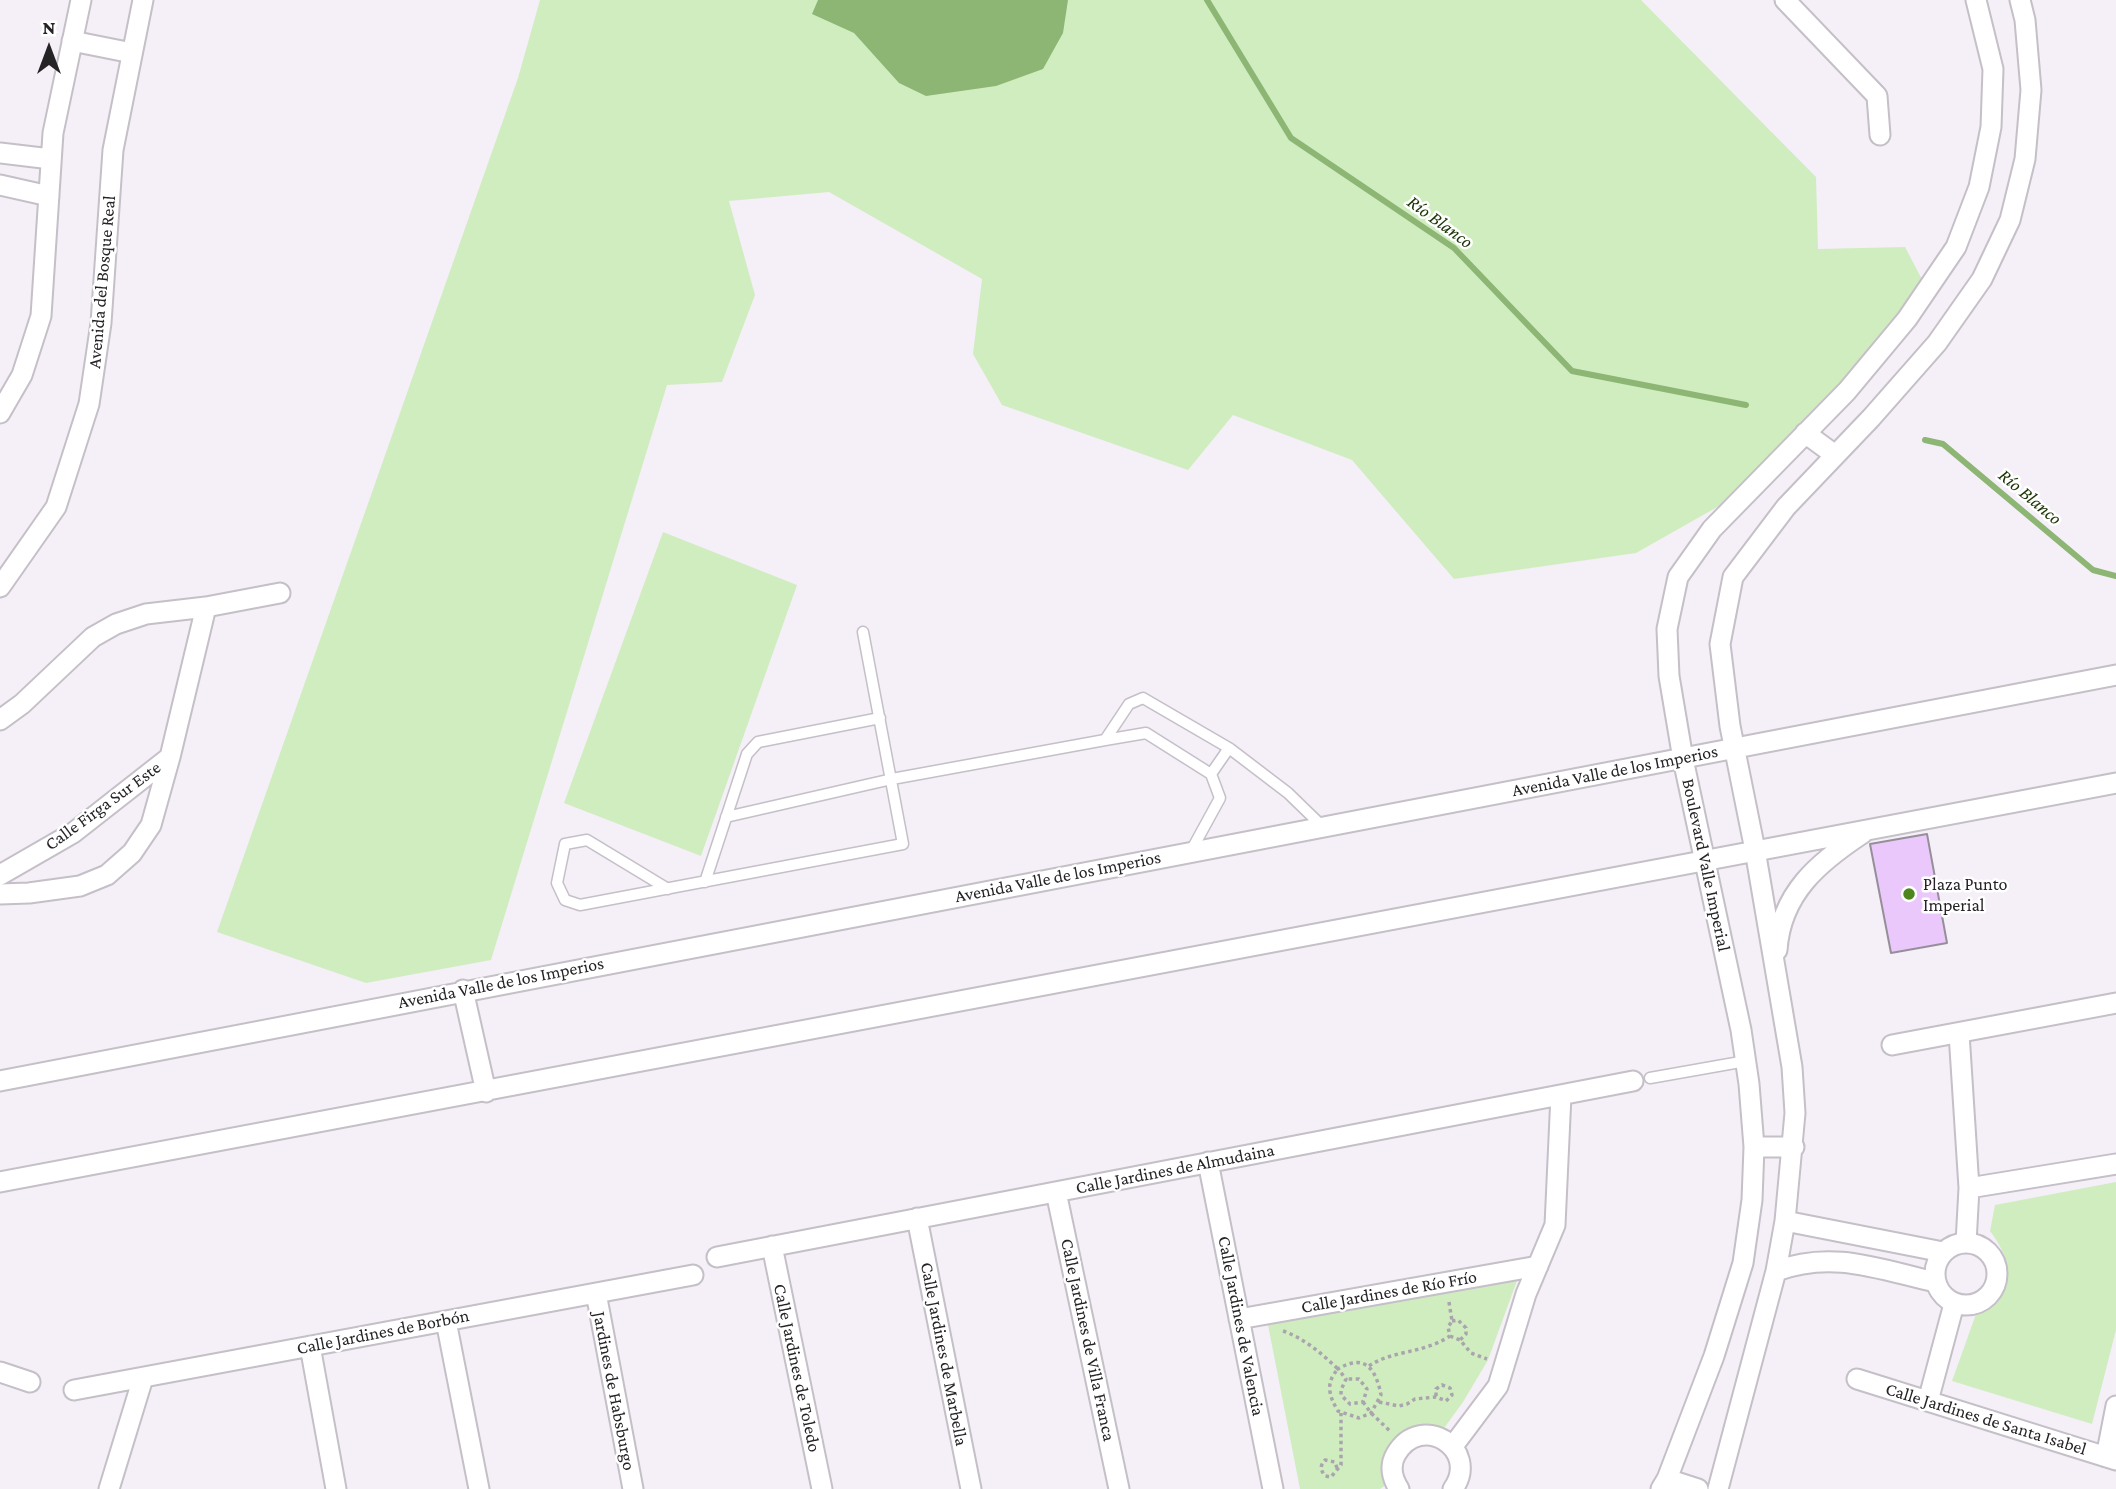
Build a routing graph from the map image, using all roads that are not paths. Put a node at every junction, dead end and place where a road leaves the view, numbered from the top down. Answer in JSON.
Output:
{"nodes":[{"id":1,"x":81,"y":0,"type":"edge"},
{"id":2,"x":143,"y":0,"type":"edge"},
{"id":3,"x":1785,"y":0,"type":"edge"},
{"id":4,"x":1976,"y":0,"type":"edge"},
{"id":5,"x":2020,"y":0,"type":"edge"},
{"id":6,"x":72,"y":41,"type":"junction"},
{"id":7,"x":132,"y":53,"type":"junction"},
{"id":8,"x":1880,"y":135,"type":"dead end"},
{"id":9,"x":0,"y":153,"type":"edge"},
{"id":10,"x":51,"y":159,"type":"junction"},
{"id":11,"x":0,"y":185,"type":"edge"},
{"id":12,"x":49,"y":196,"type":"junction"},
{"id":13,"x":0,"y":413,"type":"edge"},
{"id":14,"x":1805,"y":433,"type":"junction"},
{"id":15,"x":1835,"y":455,"type":"junction"},
{"id":16,"x":0,"y":587,"type":"edge"},
{"id":17,"x":280,"y":593,"type":"dead end"},
{"id":18,"x":206,"y":607,"type":"junction"},
{"id":19,"x":863,"y":632,"type":"dead end"},
{"id":20,"x":2116,"y":675,"type":"edge"},
{"id":21,"x":880,"y":718,"type":"junction"},
{"id":22,"x":0,"y":720,"type":"edge"},
{"id":23,"x":1105,"y":740,"type":"junction"},
{"id":24,"x":1229,"y":748,"type":"junction"},
{"id":25,"x":1735,"y":748,"type":"junction"},
{"id":26,"x":170,"y":757,"type":"junction"},
{"id":27,"x":1682,"y":759,"type":"junction"},
{"id":28,"x":1211,"y":774,"type":"junction"},
{"id":29,"x":892,"y":779,"type":"junction"},
{"id":30,"x":2116,"y":783,"type":"edge"},
{"id":31,"x":726,"y":817,"type":"junction"},
{"id":32,"x":1323,"y":827,"type":"junction"},
{"id":33,"x":1872,"y":828,"type":"junction"},
{"id":34,"x":1755,"y":850,"type":"junction"},
{"id":35,"x":1190,"y":852,"type":"junction"},
{"id":36,"x":1705,"y":860,"type":"junction"},
{"id":37,"x":0,"y":875,"type":"edge"},
{"id":38,"x":705,"y":882,"type":"junction"},
{"id":39,"x":668,"y":889,"type":"junction"},
{"id":40,"x":0,"y":894,"type":"edge"},
{"id":41,"x":1776,"y":975,"type":"junction"},
{"id":42,"x":463,"y":990,"type":"junction"},
{"id":43,"x":2116,"y":1003,"type":"edge"},
{"id":44,"x":1959,"y":1033,"type":"junction"},
{"id":45,"x":1892,"y":1045,"type":"dead end"},
{"id":46,"x":1746,"y":1061,"type":"junction"},
{"id":47,"x":1642,"y":1079,"type":"joint"},
{"id":48,"x":0,"y":1081,"type":"edge"},
{"id":49,"x":486,"y":1092,"type":"junction"},
{"id":50,"x":1561,"y":1095,"type":"junction"},
{"id":51,"x":1754,"y":1147,"type":"junction"},
{"id":52,"x":1794,"y":1147,"type":"junction"},
{"id":53,"x":1208,"y":1163,"type":"junction"},
{"id":54,"x":2116,"y":1164,"type":"edge"},
{"id":55,"x":0,"y":1182,"type":"edge"},
{"id":56,"x":1969,"y":1188,"type":"junction"},
{"id":57,"x":1056,"y":1192,"type":"junction"},
{"id":58,"x":916,"y":1218,"type":"junction"},
{"id":59,"x":1785,"y":1222,"type":"junction"},
{"id":60,"x":1848,"y":1234,"type":"junction"},
{"id":61,"x":1966,"y":1243,"type":"junction"},
{"id":62,"x":772,"y":1246,"type":"junction"},
{"id":63,"x":1943,"y":1252,"type":"junction"},
{"id":64,"x":717,"y":1257,"type":"dead end"},
{"id":65,"x":1843,"y":1261,"type":"junction"},
{"id":66,"x":1538,"y":1266,"type":"junction"},
{"id":67,"x":1776,"y":1271,"type":"junction"},
{"id":68,"x":692,"y":1275,"type":"dead end"},
{"id":69,"x":1936,"y":1282,"type":"junction"},
{"id":70,"x":596,"y":1293,"type":"junction"},
{"id":71,"x":1954,"y":1304,"type":"junction"},
{"id":72,"x":1239,"y":1319,"type":"junction"},
{"id":73,"x":446,"y":1321,"type":"junction"},
{"id":74,"x":310,"y":1346,"type":"junction"},
{"id":75,"x":0,"y":1372,"type":"edge"},
{"id":76,"x":143,"y":1378,"type":"junction"},
{"id":77,"x":1857,"y":1379,"type":"dead end"},
{"id":78,"x":30,"y":1382,"type":"dead end"},
{"id":79,"x":74,"y":1390,"type":"dead end"},
{"id":80,"x":1928,"y":1401,"type":"junction"},
{"id":81,"x":2116,"y":1406,"type":"edge"},
{"id":82,"x":1453,"y":1446,"type":"junction"},
{"id":83,"x":2111,"y":1458,"type":"edge"},
{"id":84,"x":1664,"y":1484,"type":"edge"},
{"id":85,"x":1460,"y":1486,"type":"edge"},
{"id":86,"x":109,"y":1489,"type":"edge"},
{"id":87,"x":336,"y":1489,"type":"edge"},
{"id":88,"x":479,"y":1489,"type":"edge"},
{"id":89,"x":633,"y":1489,"type":"edge"},
{"id":90,"x":822,"y":1489,"type":"edge"},
{"id":91,"x":971,"y":1489,"type":"edge"},
{"id":92,"x":1119,"y":1489,"type":"edge"},
{"id":93,"x":1273,"y":1489,"type":"edge"},
{"id":94,"x":1399,"y":1489,"type":"edge"},
{"id":95,"x":1698,"y":1489,"type":"edge"},
{"id":96,"x":1718,"y":1489,"type":"edge"}],
"edges":[{"from":1,"to":6,"type":"street"},
{"from":2,"to":7,"type":"street","name":"Avenida del Bosque Real"},
{"from":3,"to":8,"type":"street"},
{"from":4,"to":14,"type":"street","name":"Boulevard Valle Imperial"},
{"from":5,"to":15,"type":"street"},
{"from":6,"to":7,"type":"street"},
{"from":6,"to":10,"type":"street"},
{"from":7,"to":16,"type":"street","name":"Avenida del Bosque Real"},
{"from":9,"to":10,"type":"street"},
{"from":10,"to":12,"type":"street"},
{"from":11,"to":12,"type":"street"},
{"from":12,"to":13,"type":"street"},
{"from":14,"to":15,"type":"street"},
{"from":14,"to":27,"type":"street","name":"Boulevard Valle Imperial"},
{"from":15,"to":25,"type":"street"},
{"from":17,"to":18,"type":"street"},
{"from":18,"to":22,"type":"street"},
{"from":18,"to":26,"type":"street","name":"Calle Firga Sur Este"},
{"from":19,"to":21,"type":"lane"},
{"from":20,"to":25,"type":"street","name":"Avenida Valle de los Imperios"},
{"from":21,"to":29,"type":"lane"},
{"from":21,"to":31,"type":"lane"},
{"from":23,"to":24,"type":"lane"},
{"from":23,"to":28,"type":"lane"},
{"from":23,"to":29,"type":"lane"},
{"from":24,"to":28,"type":"lane"},
{"from":24,"to":32,"type":"lane"},
{"from":25,"to":27,"type":"street","name":"Avenida Valle de los Imperios"},
{"from":25,"to":34,"type":"street"},
{"from":26,"to":37,"type":"street","name":"Calle Firga Sur Este"},
{"from":26,"to":40,"type":"street","name":"Calle Firga Sur Este"},
{"from":27,"to":32,"type":"street","name":"Avenida Valle de los Imperios"},
{"from":27,"to":36,"type":"street","name":"Boulevard Valle Imperial"},
{"from":28,"to":35,"type":"lane"},
{"from":29,"to":31,"type":"lane"},
{"from":29,"to":38,"type":"lane"},
{"from":30,"to":33,"type":"street"},
{"from":31,"to":38,"type":"lane"},
{"from":32,"to":35,"type":"street","name":"Avenida Valle de los Imperios"},
{"from":33,"to":34,"type":"street"},
{"from":33,"to":41,"type":"street"},
{"from":34,"to":36,"type":"street"},
{"from":34,"to":41,"type":"street"},
{"from":35,"to":42,"type":"street","name":"Avenida Valle de los Imperios"},
{"from":36,"to":46,"type":"street","name":"Boulevard Valle Imperial"},
{"from":36,"to":49,"type":"street"},
{"from":38,"to":39,"type":"lane"},
{"from":39,"to":39,"type":"lane"},
{"from":41,"to":52,"type":"street"},
{"from":42,"to":48,"type":"street","name":"Avenida Valle de los Imperios"},
{"from":42,"to":49,"type":"street"},
{"from":43,"to":44,"type":"street"},
{"from":44,"to":45,"type":"street"},
{"from":44,"to":56,"type":"street"},
{"from":46,"to":47,"type":"lane"},
{"from":46,"to":51,"type":"street","name":"Boulevard Valle Imperial"},
{"from":47,"to":50,"type":"street","name":"Calle Jardines de Almudaina"},
{"from":49,"to":55,"type":"street"},
{"from":50,"to":53,"type":"street","name":"Calle Jardines de Almudaina"},
{"from":50,"to":66,"type":"street"},
{"from":51,"to":52,"type":"street"},
{"from":51,"to":84,"type":"street","name":"Boulevard Valle Imperial"},
{"from":52,"to":59,"type":"street"},
{"from":53,"to":57,"type":"street","name":"Calle Jardines de Almudaina"},
{"from":53,"to":72,"type":"street","name":"Calle Jardines de Valencia"},
{"from":54,"to":56,"type":"street"},
{"from":56,"to":61,"type":"street"},
{"from":57,"to":58,"type":"street","name":"Calle Jardines de Almudaina"},
{"from":57,"to":92,"type":"street","name":"Calle Jardines de Villa Franca"},
{"from":58,"to":62,"type":"street","name":"Calle Jardines de Almudaina"},
{"from":58,"to":91,"type":"street","name":"Calle Jardines de Marbella"},
{"from":59,"to":60,"type":"street"},
{"from":59,"to":67,"type":"street"},
{"from":60,"to":63,"type":"street"},
{"from":60,"to":65,"type":"street"},
{"from":61,"to":63,"type":"street"},
{"from":61,"to":71,"type":"street"},
{"from":62,"to":64,"type":"street","name":"Calle Jardines de Almudaina"},
{"from":62,"to":90,"type":"street","name":"Calle Jardines de Toledo"},
{"from":63,"to":69,"type":"street"},
{"from":65,"to":67,"type":"street"},
{"from":65,"to":69,"type":"street"},
{"from":66,"to":72,"type":"street","name":"Calle Jardines de Río Frío"},
{"from":66,"to":82,"type":"street"},
{"from":67,"to":96,"type":"street"},
{"from":68,"to":70,"type":"street","name":"Calle Jardines de Borbón"},
{"from":69,"to":71,"type":"street"},
{"from":70,"to":73,"type":"street","name":"Calle Jardines de Borbón"},
{"from":70,"to":89,"type":"street","name":"Jardines de Habsburgo"},
{"from":71,"to":80,"type":"street"},
{"from":72,"to":93,"type":"street","name":"Calle Jardines de Valencia"},
{"from":73,"to":74,"type":"street","name":"Calle Jardines de Borbón"},
{"from":73,"to":88,"type":"street"},
{"from":74,"to":76,"type":"street","name":"Calle Jardines de Borbón"},
{"from":74,"to":87,"type":"street"},
{"from":75,"to":78,"type":"street"},
{"from":76,"to":79,"type":"street","name":"Calle Jardines de Borbón"},
{"from":76,"to":86,"type":"street"},
{"from":77,"to":80,"type":"street","name":"Calle Jardines de Santa Isabel"},
{"from":80,"to":83,"type":"street","name":"Calle Jardines de Santa Isabel"},
{"from":81,"to":83,"type":"street"},
{"from":82,"to":85,"type":"street"},
{"from":82,"to":94,"type":"street"},
{"from":84,"to":95,"type":"street"}]}
